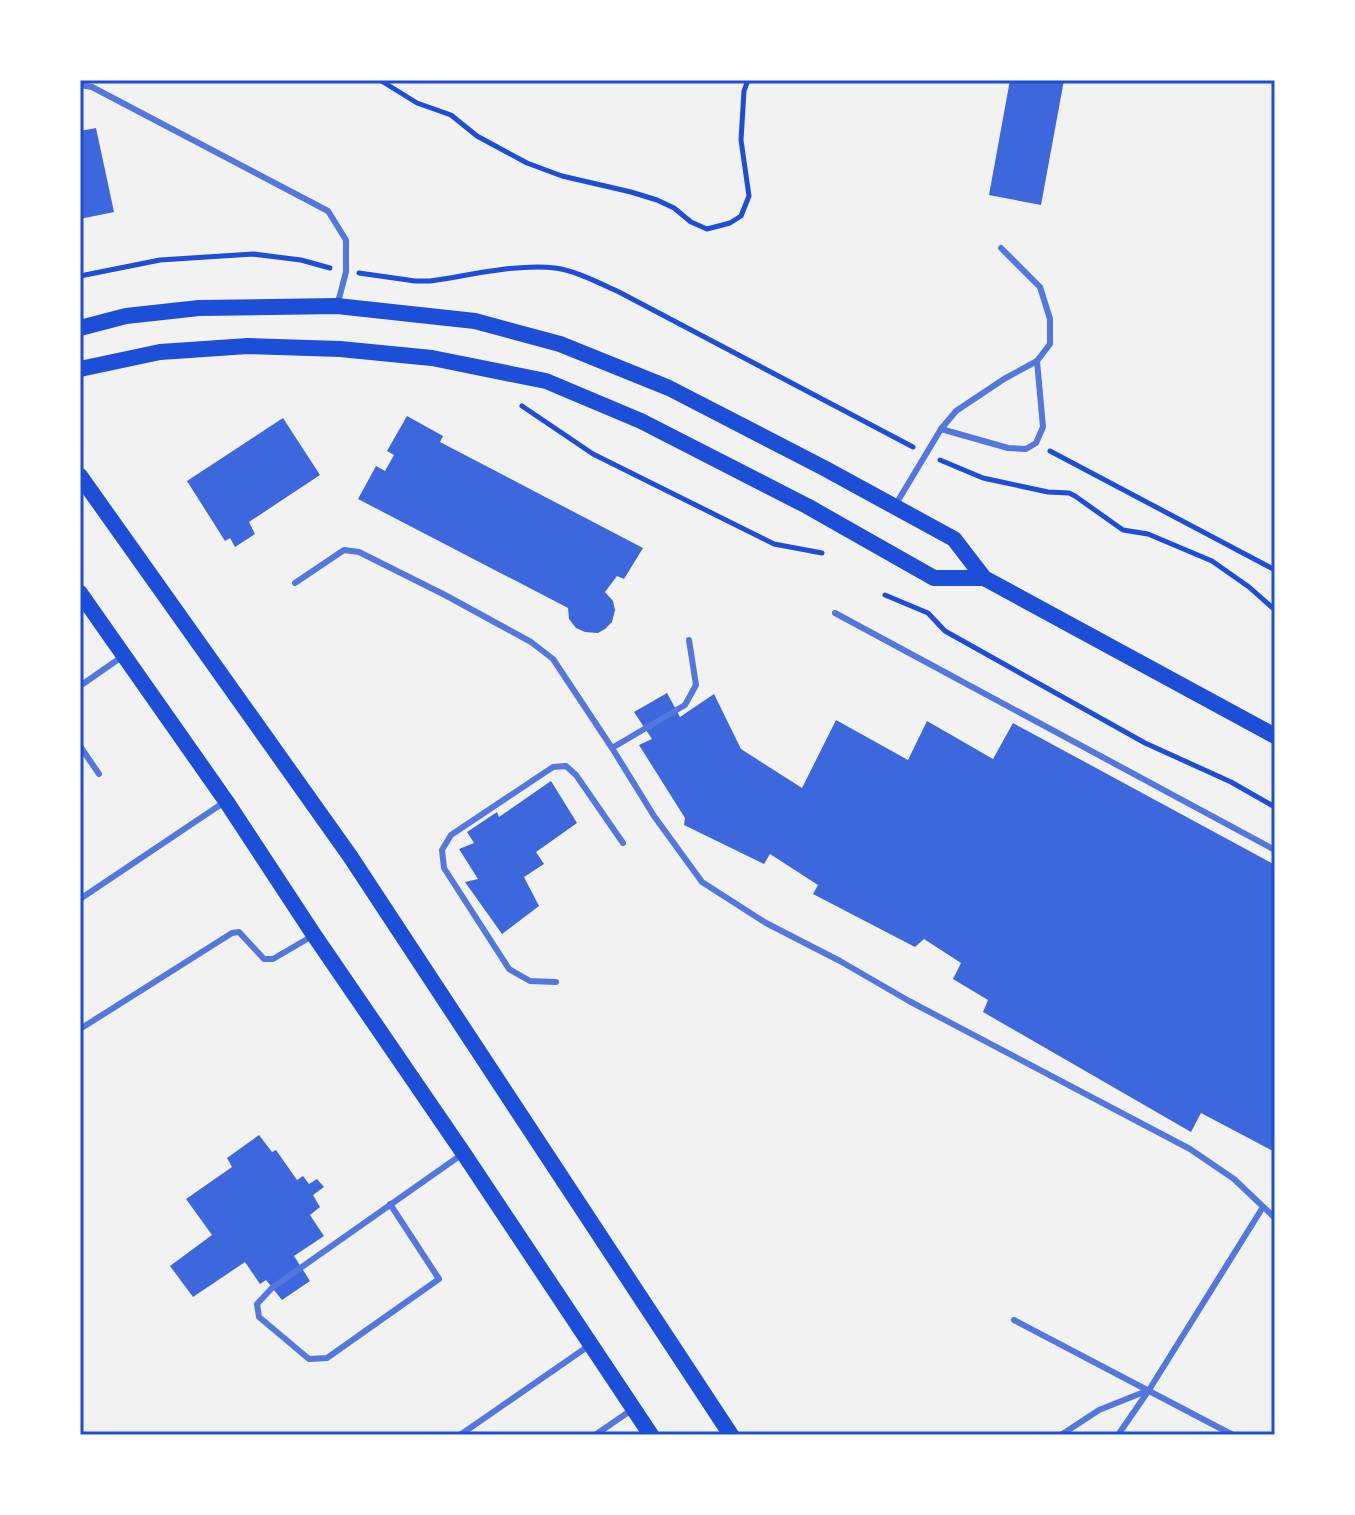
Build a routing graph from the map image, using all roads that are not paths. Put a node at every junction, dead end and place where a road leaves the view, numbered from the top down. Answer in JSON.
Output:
{"nodes":[{"id":1,"x":80,"y":85,"type":"edge"},
{"id":2,"x":1001,"y":248,"type":"dead end"},
{"id":3,"x":337,"y":306,"type":"junction"},
{"id":4,"x":80,"y":328,"type":"edge"},
{"id":5,"x":1037,"y":361,"type":"junction"},
{"id":6,"x":80,"y":369,"type":"edge"},
{"id":7,"x":941,"y":429,"type":"junction"},
{"id":8,"x":80,"y":476,"type":"edge"},
{"id":9,"x":895,"y":507,"type":"junction"},
{"id":10,"x":984,"y":578,"type":"junction"},
{"id":11,"x":295,"y":583,"type":"dead end"},
{"id":12,"x":80,"y":593,"type":"edge"},
{"id":13,"x":835,"y":613,"type":"dead end"},
{"id":14,"x":689,"y":640,"type":"dead end"},
{"id":15,"x":124,"y":655,"type":"junction"},
{"id":16,"x":80,"y":686,"type":"edge"},
{"id":17,"x":1275,"y":736,"type":"edge"},
{"id":18,"x":80,"y":746,"type":"edge"},
{"id":19,"x":612,"y":748,"type":"junction"},
{"id":20,"x":99,"y":774,"type":"dead end"},
{"id":21,"x":226,"y":801,"type":"junction"},
{"id":22,"x":623,"y":843,"type":"dead end"},
{"id":23,"x":1275,"y":850,"type":"edge"},
{"id":24,"x":80,"y":899,"type":"edge"},
{"id":25,"x":314,"y":935,"type":"junction"},
{"id":26,"x":556,"y":982,"type":"dead end"},
{"id":27,"x":80,"y":1029,"type":"edge"},
{"id":28,"x":464,"y":1154,"type":"junction"},
{"id":29,"x":390,"y":1204,"type":"junction"},
{"id":30,"x":1263,"y":1207,"type":"junction"},
{"id":31,"x":1275,"y":1218,"type":"edge"},
{"id":32,"x":1014,"y":1320,"type":"dead end"},
{"id":33,"x":590,"y":1345,"type":"junction"},
{"id":34,"x":1149,"y":1390,"type":"junction"},
{"id":35,"x":633,"y":1409,"type":"junction"},
{"id":36,"x":460,"y":1435,"type":"edge"},
{"id":37,"x":595,"y":1435,"type":"edge"},
{"id":38,"x":651,"y":1435,"type":"edge"},
{"id":39,"x":731,"y":1435,"type":"edge"},
{"id":40,"x":1061,"y":1435,"type":"edge"},
{"id":41,"x":1118,"y":1435,"type":"edge"},
{"id":42,"x":1233,"y":1435,"type":"edge"}],
"edges":[{"from":1,"to":3,"type":"lane"},
{"from":2,"to":5,"type":"lane"},
{"from":3,"to":4,"type":"main road"},
{"from":3,"to":9,"type":"main road"},
{"from":5,"to":7,"type":"lane"},
{"from":5,"to":7,"type":"lane"},
{"from":6,"to":10,"type":"main road"},
{"from":7,"to":9,"type":"lane"},
{"from":8,"to":39,"type":"main road"},
{"from":9,"to":10,"type":"main road"},
{"from":10,"to":17,"type":"main road"},
{"from":11,"to":19,"type":"lane"},
{"from":12,"to":15,"type":"main road"},
{"from":13,"to":23,"type":"lane"},
{"from":14,"to":19,"type":"lane"},
{"from":15,"to":16,"type":"lane"},
{"from":15,"to":21,"type":"main road"},
{"from":18,"to":20,"type":"lane"},
{"from":19,"to":30,"type":"lane"},
{"from":21,"to":24,"type":"lane"},
{"from":21,"to":25,"type":"main road"},
{"from":22,"to":26,"type":"lane"},
{"from":25,"to":27,"type":"lane"},
{"from":25,"to":28,"type":"main road"},
{"from":28,"to":29,"type":"lane"},
{"from":28,"to":33,"type":"main road"},
{"from":29,"to":29,"type":"lane"},
{"from":30,"to":31,"type":"lane"},
{"from":30,"to":34,"type":"lane"},
{"from":32,"to":34,"type":"lane"},
{"from":33,"to":35,"type":"main road"},
{"from":33,"to":36,"type":"lane"},
{"from":34,"to":40,"type":"lane"},
{"from":34,"to":41,"type":"lane"},
{"from":34,"to":42,"type":"lane"},
{"from":35,"to":37,"type":"lane"},
{"from":35,"to":38,"type":"main road"}]}
